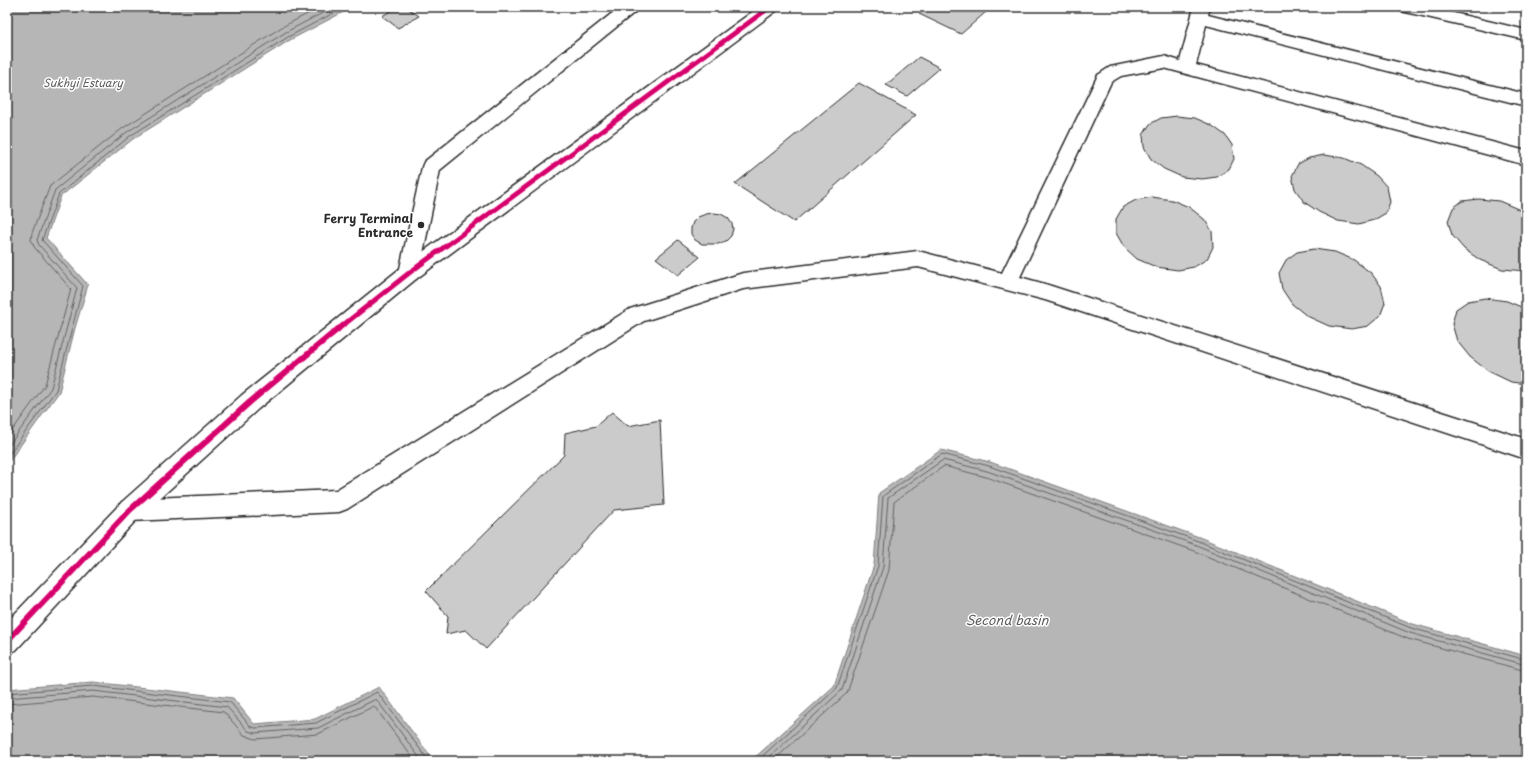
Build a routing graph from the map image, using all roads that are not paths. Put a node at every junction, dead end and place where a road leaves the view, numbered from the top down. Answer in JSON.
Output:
{"nodes":[{"id":1,"x":630,"y":7,"type":"edge"},
{"id":2,"x":770,"y":7,"type":"edge"},
{"id":3,"x":1407,"y":7,"type":"edge"},
{"id":4,"x":1201,"y":13,"type":"edge"},
{"id":5,"x":1526,"y":35,"type":"edge"},
{"id":6,"x":1187,"y":68,"type":"junction"},
{"id":7,"x":1526,"y":100,"type":"edge"},
{"id":8,"x":1526,"y":158,"type":"edge"},
{"id":9,"x":409,"y":273,"type":"junction"},
{"id":10,"x":1007,"y":283,"type":"junction"},
{"id":11,"x":1526,"y":449,"type":"edge"},
{"id":12,"x":130,"y":510,"type":"junction"},
{"id":13,"x":7,"y":641,"type":"edge"}],
"edges":[{"from":1,"to":9,"type":"main road"},
{"from":2,"to":9,"type":"main road"},
{"from":3,"to":5,"type":"main road"},
{"from":4,"to":6,"type":"main road"},
{"from":4,"to":7,"type":"main road"},
{"from":6,"to":8,"type":"main road"},
{"from":6,"to":10,"type":"main road"},
{"from":9,"to":12,"type":"main road"},
{"from":10,"to":11,"type":"main road"},
{"from":10,"to":12,"type":"main road"},
{"from":12,"to":13,"type":"main road"}]}
